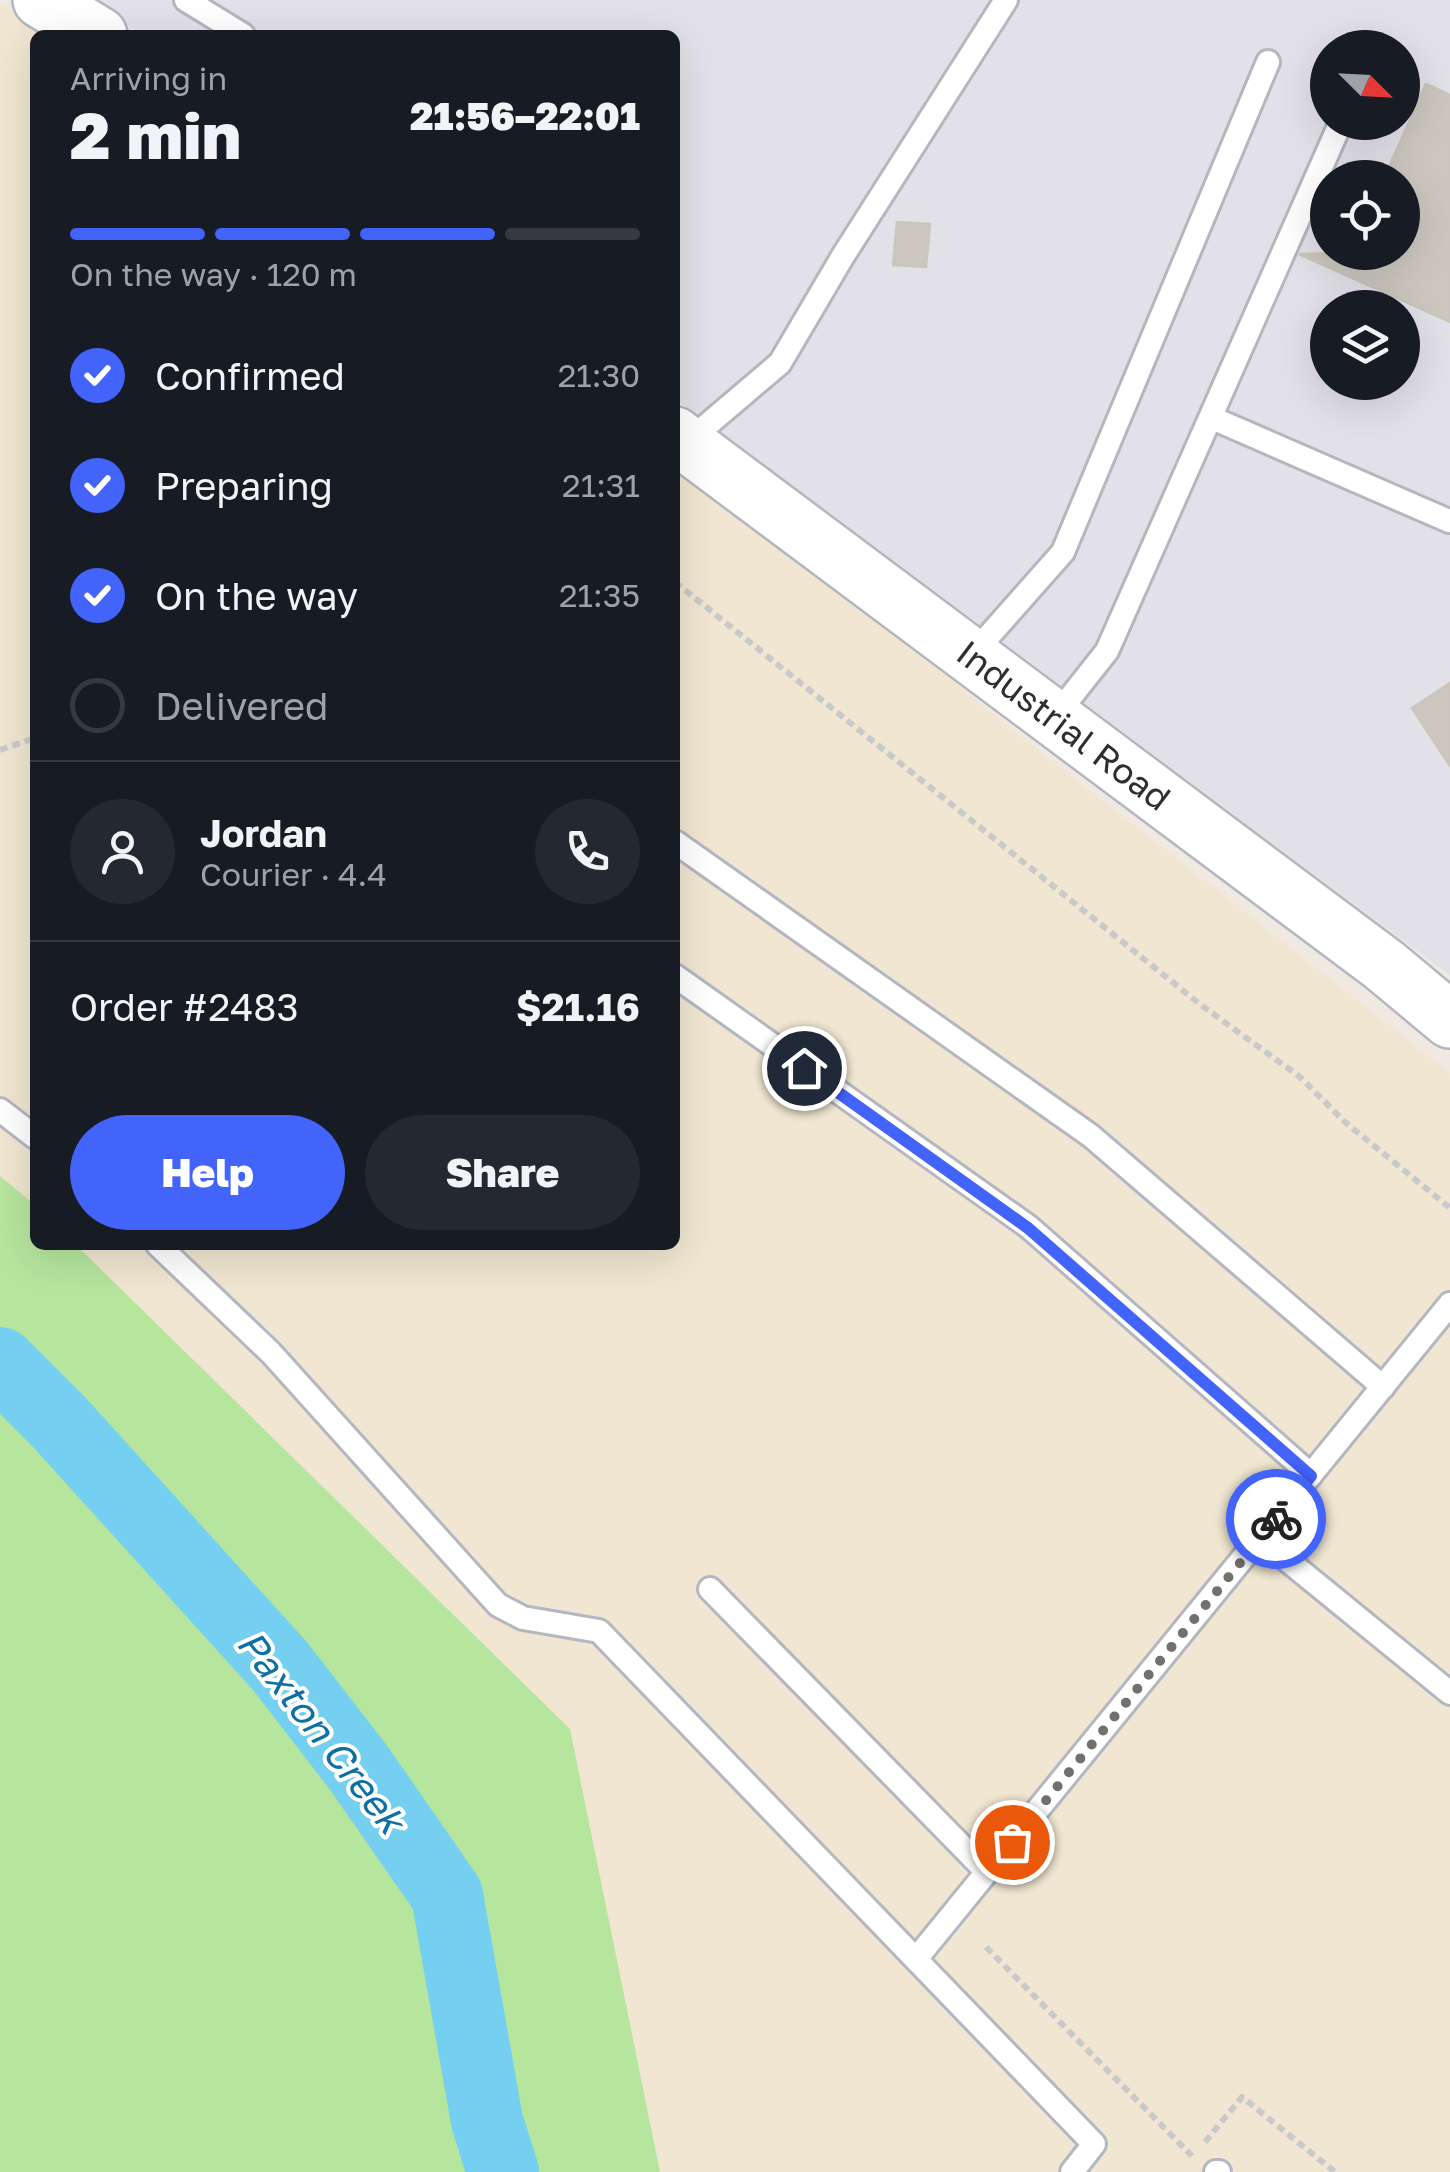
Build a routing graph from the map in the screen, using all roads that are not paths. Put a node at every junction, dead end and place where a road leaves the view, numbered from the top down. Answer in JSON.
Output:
{"nodes":[{"id":1,"x":41,"y":0,"type":"edge"},
{"id":2,"x":186,"y":0,"type":"edge"},
{"id":3,"x":1006,"y":0,"type":"edge"},
{"id":4,"x":91,"y":30,"type":"edge"},
{"id":5,"x":235,"y":30,"type":"edge"},
{"id":6,"x":1268,"y":62,"type":"dead end"},
{"id":7,"x":1333,"y":140,"type":"edge"},
{"id":8,"x":1212,"y":418,"type":"junction"},
{"id":9,"x":680,"y":439,"type":"edge"},
{"id":10,"x":1448,"y":521,"type":"edge"},
{"id":11,"x":971,"y":656,"type":"junction"},
{"id":12,"x":1054,"y":718,"type":"junction"},
{"id":13,"x":680,"y":846,"type":"edge"},
{"id":14,"x":680,"y":980,"type":"edge"},
{"id":15,"x":1450,"y":1020,"type":"edge"},
{"id":16,"x":0,"y":1110,"type":"edge"},
{"id":17,"x":30,"y":1133,"type":"edge"},
{"id":18,"x":163,"y":1250,"type":"edge"},
{"id":19,"x":1450,"y":1304,"type":"edge"},
{"id":20,"x":1383,"y":1387,"type":"junction"},
{"id":21,"x":1311,"y":1476,"type":"junction"},
{"id":22,"x":1260,"y":1538,"type":"junction"},
{"id":23,"x":710,"y":1589,"type":"dead end"},
{"id":24,"x":1450,"y":1692,"type":"edge"},
{"id":25,"x":987,"y":1872,"type":"junction"},
{"id":26,"x":916,"y":1959,"type":"junction"},
{"id":27,"x":1072,"y":2172,"type":"edge"}],
"edges":[{"from":1,"to":4,"type":"street"},
{"from":2,"to":5,"type":"lane"},
{"from":3,"to":9,"type":"lane"},
{"from":6,"to":11,"type":"lane"},
{"from":7,"to":8,"type":"lane"},
{"from":8,"to":10,"type":"lane"},
{"from":8,"to":12,"type":"lane"},
{"from":9,"to":11,"type":"street","name":"Industrial Road"},
{"from":11,"to":12,"type":"street","name":"Industrial Road"},
{"from":12,"to":15,"type":"street","name":"Industrial Road"},
{"from":13,"to":20,"type":"lane"},
{"from":14,"to":21,"type":"lane"},
{"from":16,"to":17,"type":"lane"},
{"from":18,"to":26,"type":"lane"},
{"from":19,"to":20,"type":"lane"},
{"from":20,"to":21,"type":"lane"},
{"from":21,"to":22,"type":"lane"},
{"from":22,"to":24,"type":"lane"},
{"from":22,"to":25,"type":"lane"},
{"from":23,"to":25,"type":"lane"},
{"from":25,"to":26,"type":"lane"},
{"from":26,"to":27,"type":"lane"}]}
